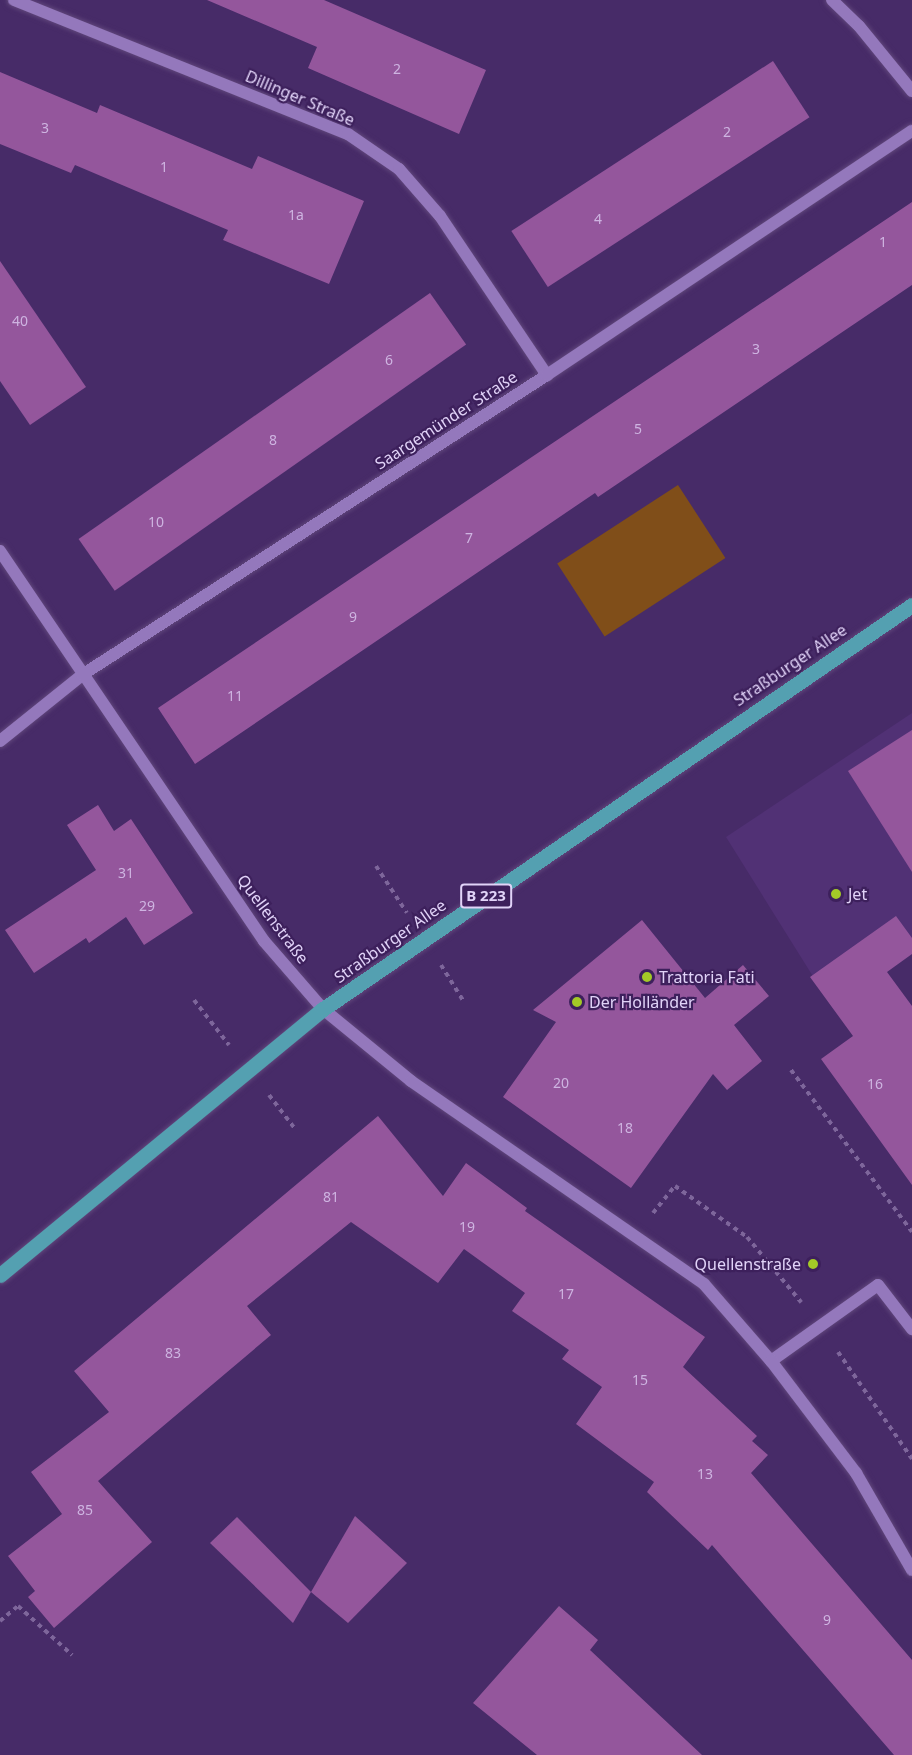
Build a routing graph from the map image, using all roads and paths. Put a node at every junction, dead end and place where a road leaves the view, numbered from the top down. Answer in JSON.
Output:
{"nodes":[{"id":1,"x":14,"y":0,"type":"edge"},
{"id":2,"x":831,"y":0,"type":"edge"},
{"id":3,"x":912,"y":91,"type":"edge"},
{"id":4,"x":912,"y":131,"type":"edge"},
{"id":5,"x":547,"y":375,"type":"junction"},
{"id":6,"x":0,"y":551,"type":"edge"},
{"id":7,"x":912,"y":605,"type":"edge"},
{"id":8,"x":82,"y":675,"type":"junction"},
{"id":9,"x":0,"y":741,"type":"edge"},
{"id":10,"x":376,"y":866,"type":"dead end"},
{"id":11,"x":424,"y":939,"type":"junction"},
{"id":12,"x":194,"y":1000,"type":"dead end"},
{"id":13,"x":464,"y":1002,"type":"dead end"},
{"id":14,"x":323,"y":1009,"type":"junction"},
{"id":15,"x":248,"y":1069,"type":"junction"},
{"id":16,"x":791,"y":1070,"type":"dead end"},
{"id":17,"x":296,"y":1130,"type":"dead end"},
{"id":18,"x":912,"y":1232,"type":"edge"},
{"id":19,"x":0,"y":1275,"type":"edge"},
{"id":20,"x":912,"y":1329,"type":"edge"},
{"id":21,"x":771,"y":1361,"type":"junction"},
{"id":22,"x":912,"y":1570,"type":"edge"},
{"id":23,"x":0,"y":1621,"type":"edge"},
{"id":24,"x":72,"y":1655,"type":"dead end"}],
"edges":[{"from":1,"to":5,"type":"street","name":"Dillinger Straße"},
{"from":2,"to":3,"type":"street"},
{"from":4,"to":5,"type":"street","name":"Saargemünder Straße"},
{"from":5,"to":8,"type":"street","name":"Saargemünder Straße"},
{"from":6,"to":8,"type":"street","name":"Quellenstraße"},
{"from":7,"to":11,"type":"main road","name":"Straßburger Allee","number":"B 223"},
{"from":8,"to":9,"type":"street","name":"Saargemünder Straße"},
{"from":8,"to":14,"type":"street","name":"Quellenstraße"},
{"from":10,"to":11,"type":"path"},
{"from":11,"to":13,"type":"path"},
{"from":11,"to":14,"type":"main road","name":"Straßburger Allee","number":"B 223"},
{"from":12,"to":15,"type":"path"},
{"from":14,"to":15,"type":"main road","name":"Straßburger Allee","number":"B 223"},
{"from":14,"to":21,"type":"street","name":"Quellenstraße"},
{"from":15,"to":17,"type":"path"},
{"from":15,"to":19,"type":"main road","name":"Straßburger Allee","number":"B 223"},
{"from":16,"to":18,"type":"path"},
{"from":20,"to":21,"type":"street"},
{"from":21,"to":22,"type":"street","name":"Quellenstraße"},
{"from":23,"to":24,"type":"path"}]}
